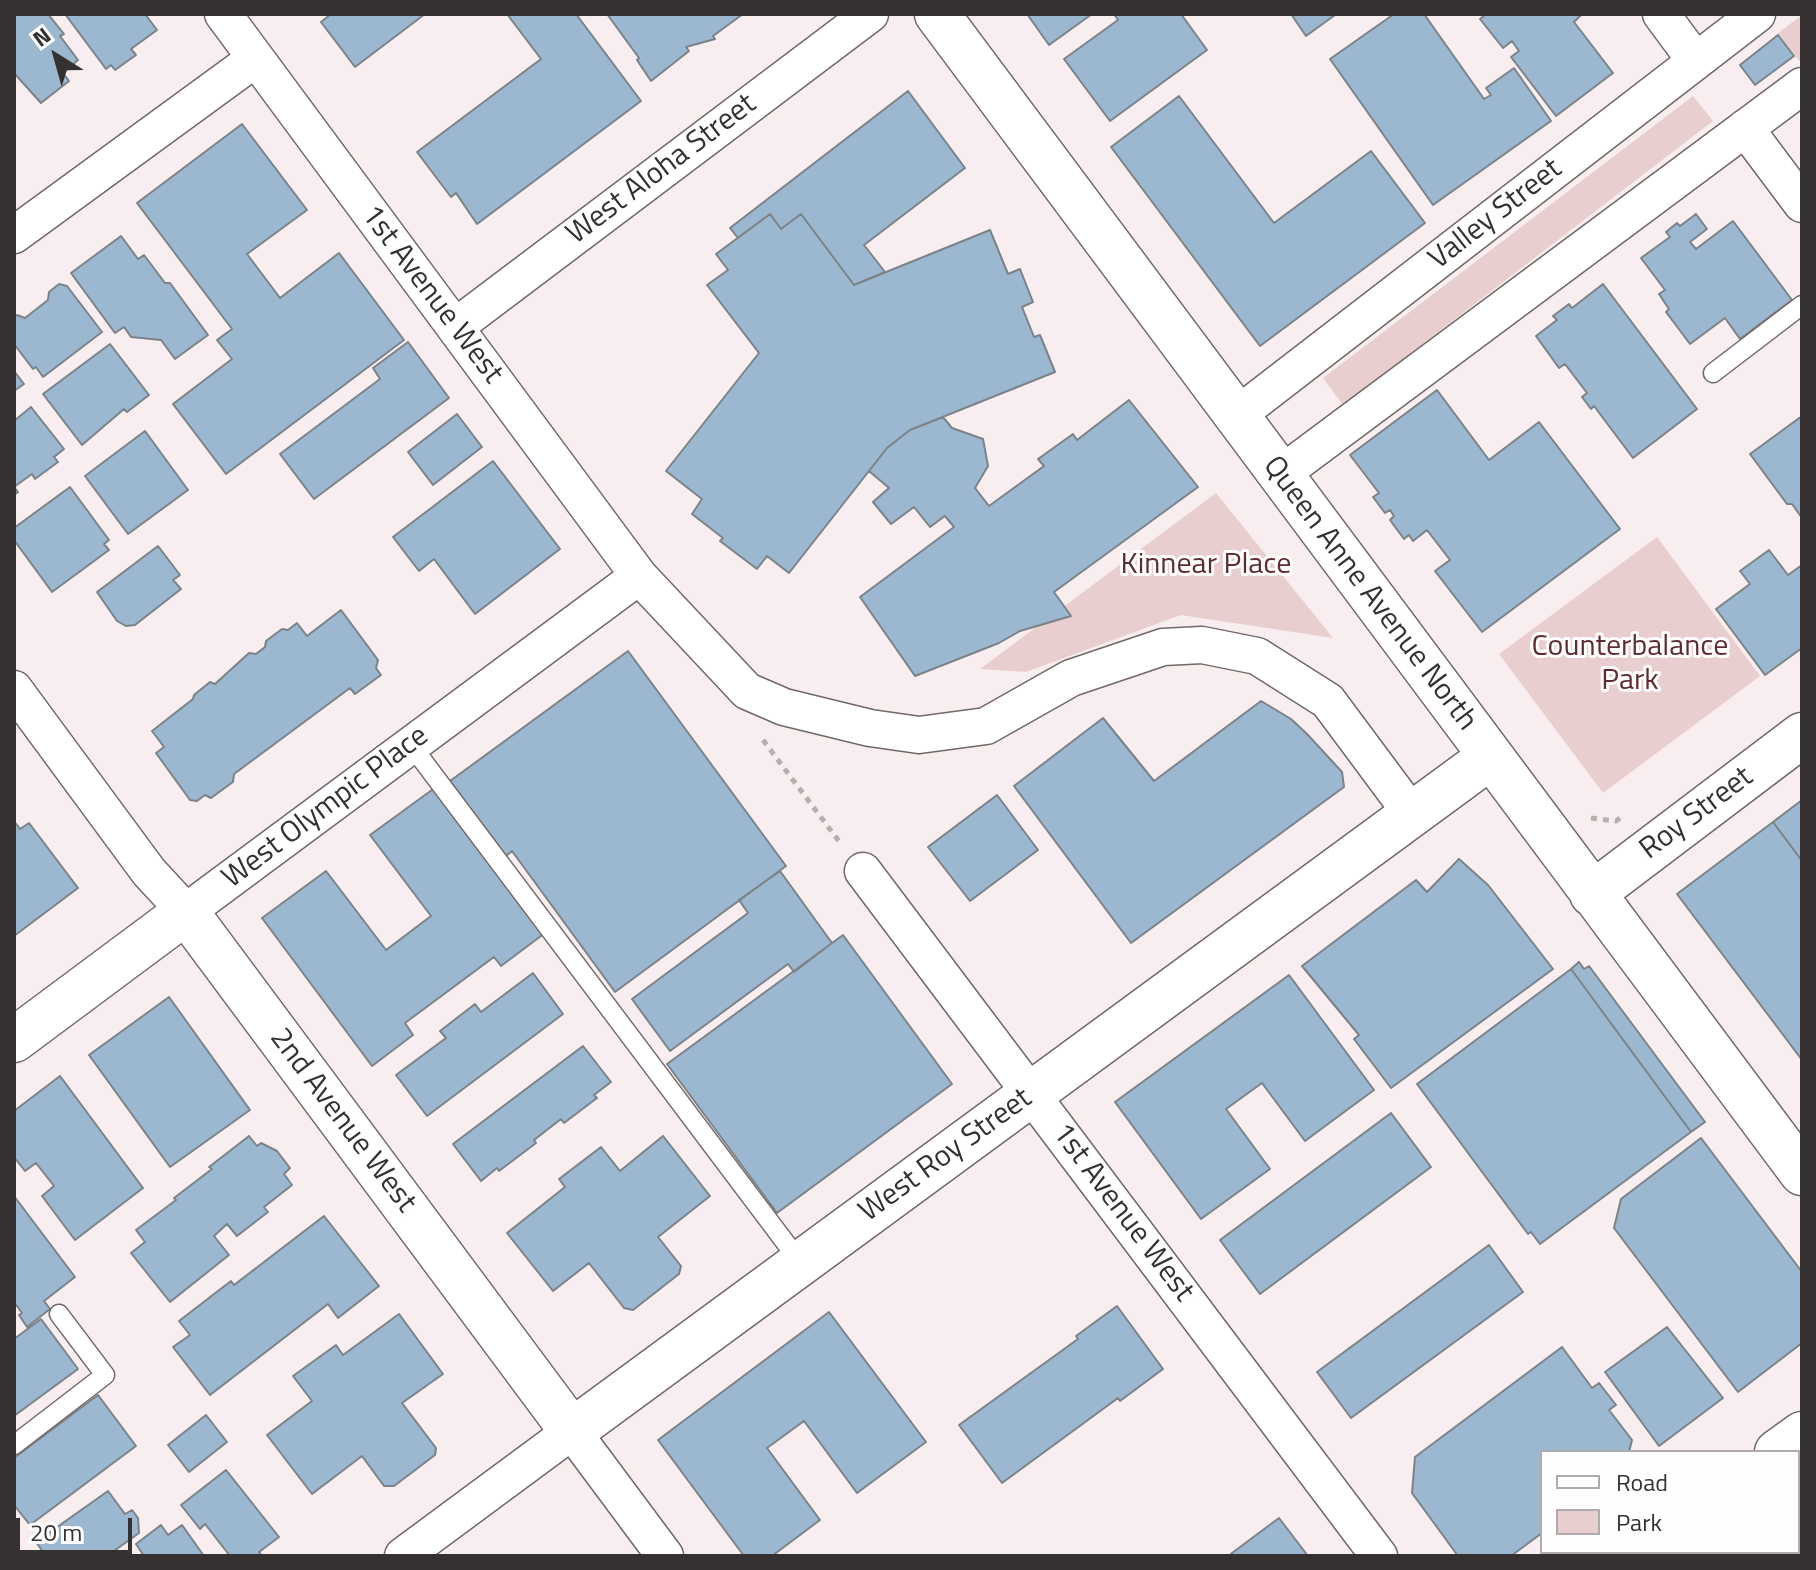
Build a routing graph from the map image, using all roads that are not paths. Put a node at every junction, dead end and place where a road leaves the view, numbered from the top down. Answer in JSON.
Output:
{"nodes":[{"id":1,"x":223,"y":14,"type":"edge"},
{"id":2,"x":870,"y":14,"type":"edge"},
{"id":3,"x":937,"y":14,"type":"edge"},
{"id":4,"x":1661,"y":14,"type":"edge"},
{"id":5,"x":1757,"y":14,"type":"edge"},
{"id":6,"x":255,"y":59,"type":"junction"},
{"id":7,"x":1695,"y":60,"type":"junction"},
{"id":8,"x":1802,"y":86,"type":"edge"},
{"id":9,"x":1745,"y":128,"type":"junction"},
{"id":10,"x":1802,"y":204,"type":"edge"},
{"id":11,"x":14,"y":235,"type":"edge"},
{"id":12,"x":1802,"y":305,"type":"edge"},
{"id":13,"x":455,"y":327,"type":"junction"},
{"id":14,"x":1713,"y":373,"type":"dead end"},
{"id":15,"x":1236,"y":416,"type":"junction"},
{"id":16,"x":1281,"y":474,"type":"junction"},
{"id":17,"x":639,"y":576,"type":"junction"},
{"id":18,"x":14,"y":689,"type":"edge"},
{"id":19,"x":1802,"y":735,"type":"edge"},
{"id":20,"x":411,"y":745,"type":"junction"},
{"id":21,"x":1490,"y":757,"type":"junction"},
{"id":22,"x":1412,"y":814,"type":"junction"},
{"id":23,"x":863,"y":871,"type":"dead end"},
{"id":24,"x":1592,"y":894,"type":"junction"},
{"id":25,"x":186,"y":912,"type":"junction"},
{"id":26,"x":14,"y":1040,"type":"edge"},
{"id":27,"x":1032,"y":1093,"type":"junction"},
{"id":28,"x":1802,"y":1173,"type":"edge"},
{"id":29,"x":800,"y":1262,"type":"junction"},
{"id":30,"x":59,"y":1314,"type":"dead end"},
{"id":31,"x":572,"y":1431,"type":"junction"},
{"id":32,"x":1802,"y":1434,"type":"edge"},
{"id":33,"x":14,"y":1445,"type":"edge"},
{"id":34,"x":1780,"y":1450,"type":"edge"},
{"id":35,"x":403,"y":1556,"type":"edge"},
{"id":36,"x":665,"y":1556,"type":"edge"},
{"id":37,"x":1379,"y":1556,"type":"edge"}],
"edges":[{"from":1,"to":6,"type":"street","name":"1st Avenue West"},
{"from":2,"to":13,"type":"street","name":"West Aloha Street"},
{"from":3,"to":15,"type":"street","name":"Queen Anne Avenue North"},
{"from":4,"to":7,"type":"street"},
{"from":5,"to":7,"type":"street","name":"Valley Street"},
{"from":6,"to":11,"type":"street"},
{"from":6,"to":13,"type":"street","name":"1st Avenue West"},
{"from":7,"to":15,"type":"street","name":"Valley Street"},
{"from":8,"to":9,"type":"street"},
{"from":9,"to":10,"type":"street"},
{"from":9,"to":16,"type":"street"},
{"from":12,"to":14,"type":"lane"},
{"from":13,"to":17,"type":"street","name":"1st Avenue West"},
{"from":15,"to":16,"type":"street","name":"Queen Anne Avenue North"},
{"from":16,"to":21,"type":"street","name":"Queen Anne Avenue North"},
{"from":17,"to":20,"type":"street","name":"West Olympic Place"},
{"from":17,"to":22,"type":"street","name":"1st Avenue West"},
{"from":18,"to":25,"type":"street","name":"2nd Avenue West"},
{"from":19,"to":24,"type":"street","name":"Roy Street"},
{"from":20,"to":25,"type":"street","name":"West Olympic Place"},
{"from":20,"to":29,"type":"lane"},
{"from":21,"to":22,"type":"street","name":"West Roy Street"},
{"from":21,"to":24,"type":"street","name":"Queen Anne Avenue North"},
{"from":22,"to":27,"type":"street","name":"West Roy Street"},
{"from":23,"to":27,"type":"street","name":"1st Avenue West"},
{"from":24,"to":28,"type":"street","name":"Queen Anne Avenue North"},
{"from":25,"to":26,"type":"street","name":"West Olympic Place"},
{"from":25,"to":31,"type":"street","name":"2nd Avenue West"},
{"from":27,"to":29,"type":"street","name":"West Roy Street"},
{"from":27,"to":37,"type":"street","name":"1st Avenue West"},
{"from":29,"to":31,"type":"street","name":"West Roy Street"},
{"from":30,"to":33,"type":"lane"},
{"from":31,"to":35,"type":"street","name":"West Roy Street"},
{"from":31,"to":36,"type":"street","name":"2nd Avenue West"},
{"from":32,"to":34,"type":"street"}]}
